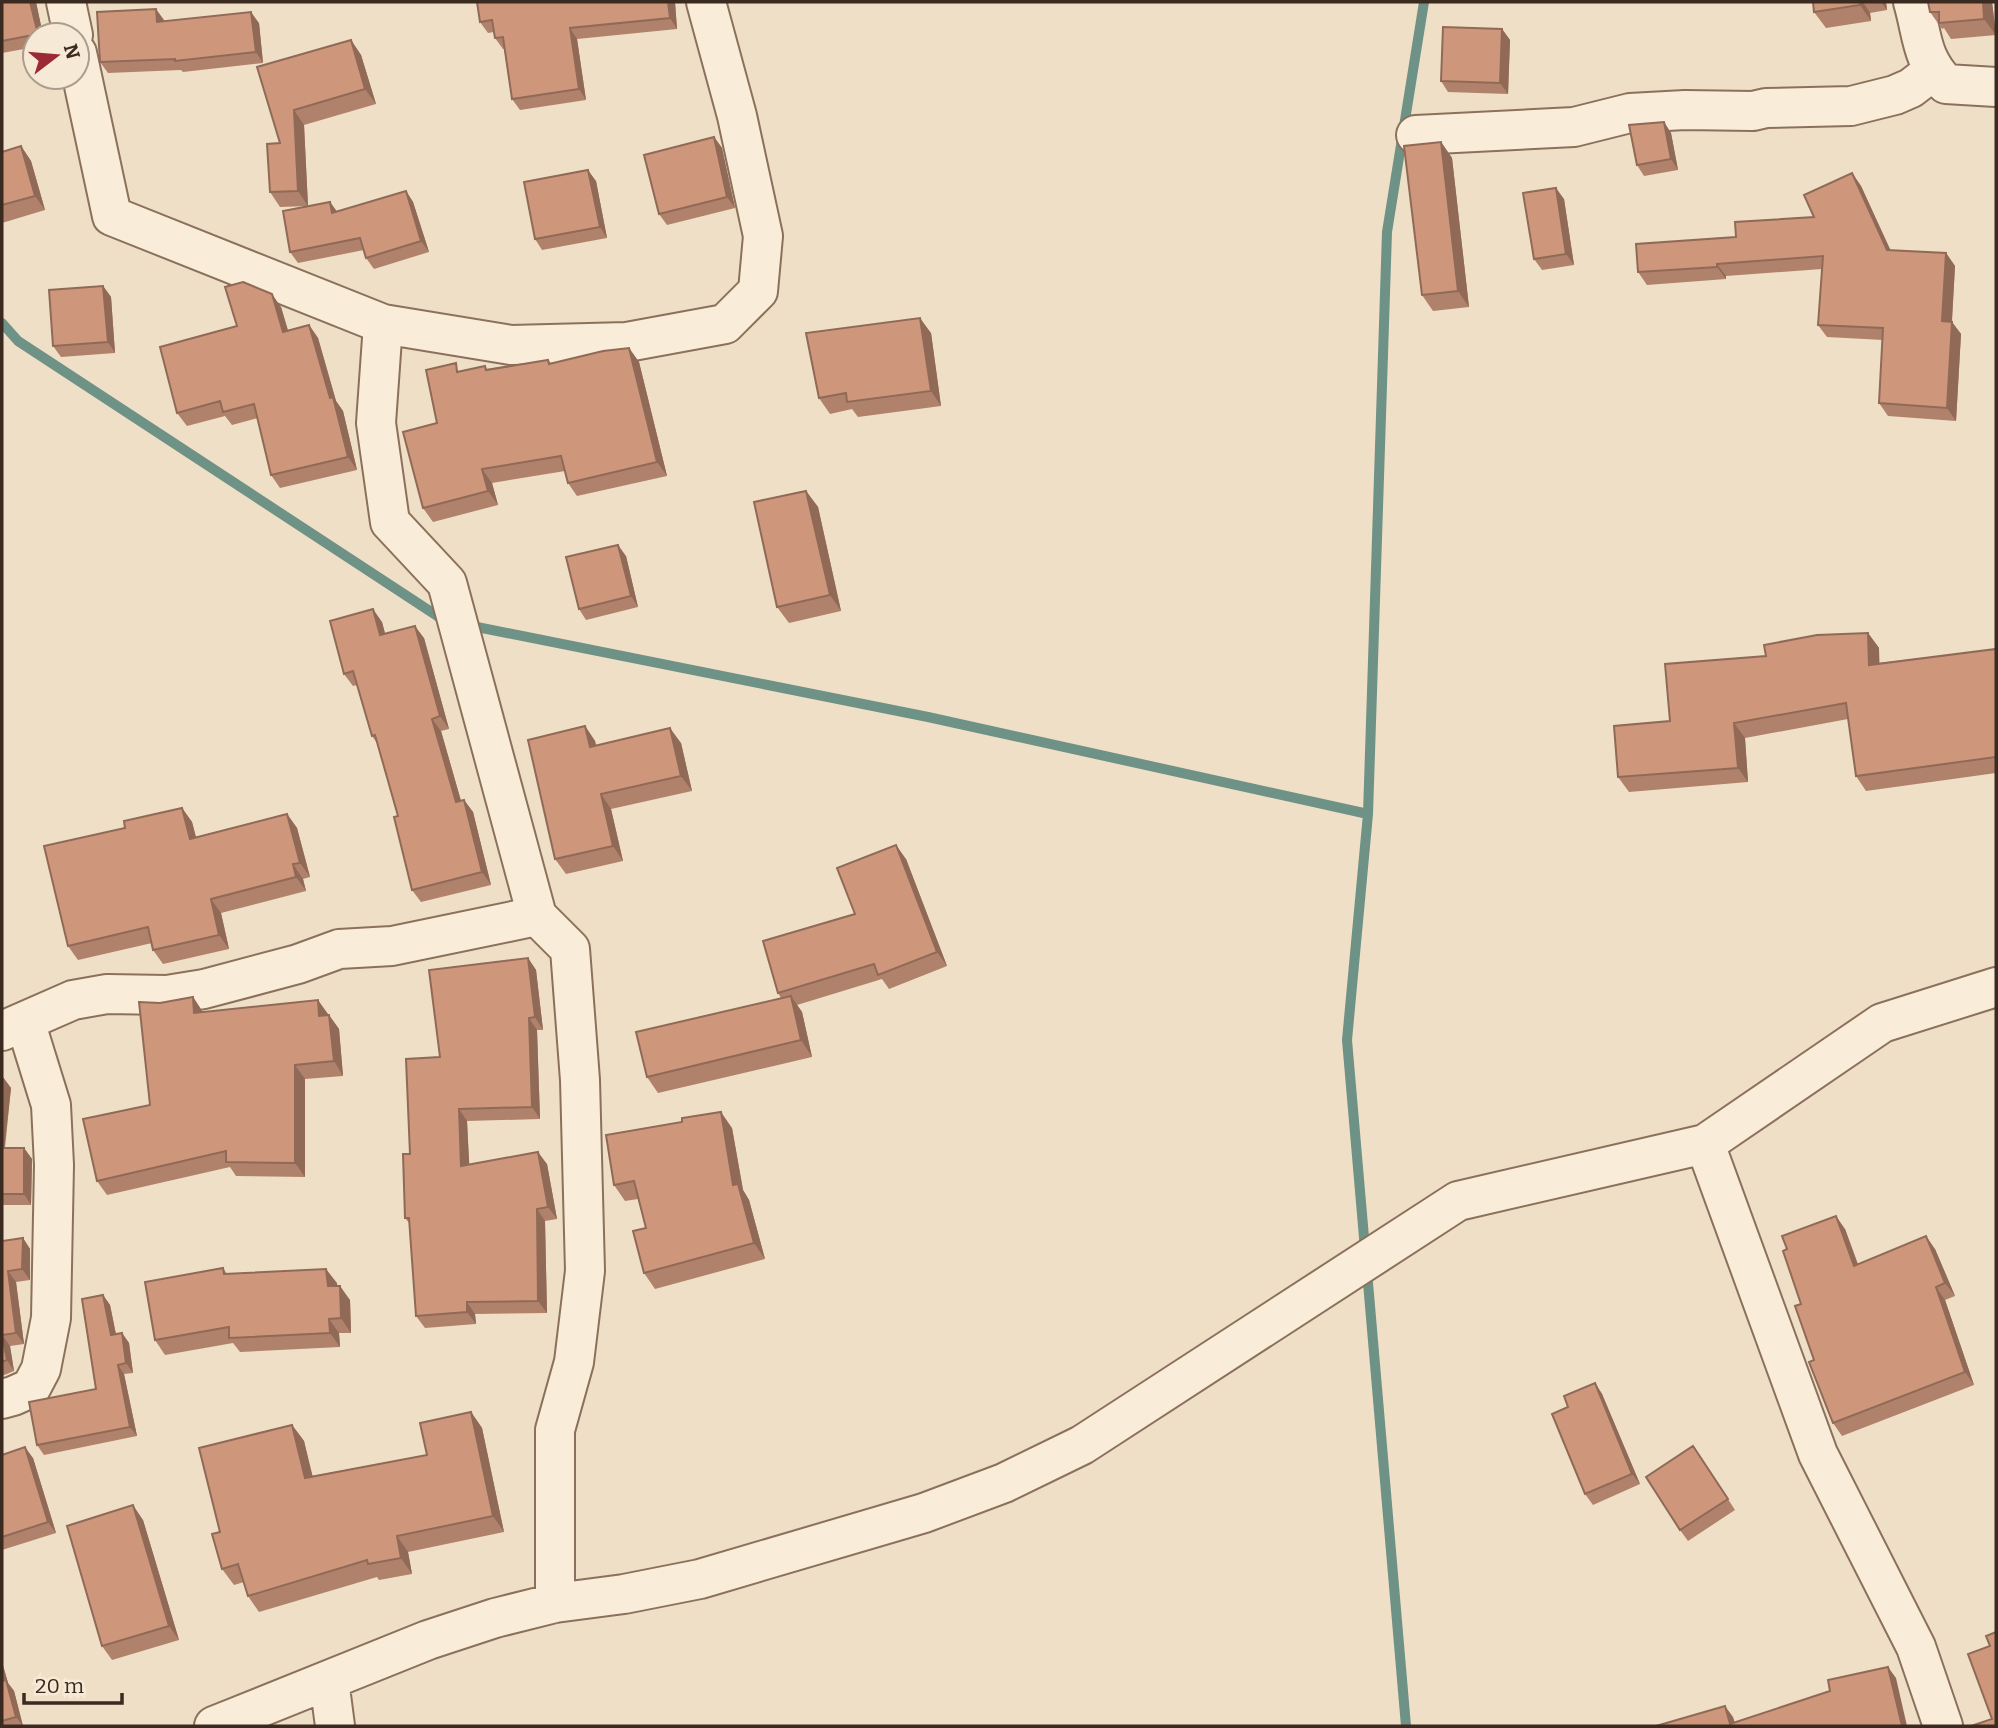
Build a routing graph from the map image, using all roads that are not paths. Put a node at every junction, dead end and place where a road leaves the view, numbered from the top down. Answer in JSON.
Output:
{"nodes":[{"id":1,"x":66,"y":2,"type":"edge"},
{"id":2,"x":706,"y":2,"type":"edge"},
{"id":3,"x":1913,"y":2,"type":"edge"},
{"id":4,"x":70,"y":21,"type":"edge"},
{"id":5,"x":1933,"y":71,"type":"junction"},
{"id":6,"x":1996,"y":87,"type":"edge"},
{"id":7,"x":85,"y":91,"type":"edge"},
{"id":8,"x":1416,"y":135,"type":"dead end"},
{"id":9,"x":383,"y":324,"type":"junction"},
{"id":10,"x":537,"y":916,"type":"junction"},
{"id":11,"x":1996,"y":987,"type":"edge"},
{"id":12,"x":13,"y":1026,"type":"edge"},
{"id":13,"x":1705,"y":1144,"type":"junction"},
{"id":14,"x":2,"y":1399,"type":"edge"},
{"id":15,"x":555,"y":1603,"type":"junction"},
{"id":16,"x":329,"y":1680,"type":"junction"},
{"id":17,"x":214,"y":1726,"type":"edge"},
{"id":18,"x":335,"y":1726,"type":"edge"},
{"id":19,"x":1943,"y":1726,"type":"edge"}],
"edges":[{"from":1,"to":4,"type":"street"},
{"from":2,"to":9,"type":"street"},
{"from":3,"to":5,"type":"street"},
{"from":5,"to":6,"type":"street"},
{"from":5,"to":8,"type":"street"},
{"from":7,"to":9,"type":"street"},
{"from":9,"to":10,"type":"street"},
{"from":10,"to":12,"type":"street"},
{"from":10,"to":15,"type":"street"},
{"from":11,"to":13,"type":"street"},
{"from":12,"to":14,"type":"street"},
{"from":13,"to":15,"type":"street"},
{"from":13,"to":19,"type":"street"},
{"from":15,"to":16,"type":"street"},
{"from":16,"to":17,"type":"street"},
{"from":16,"to":18,"type":"street"}]}
